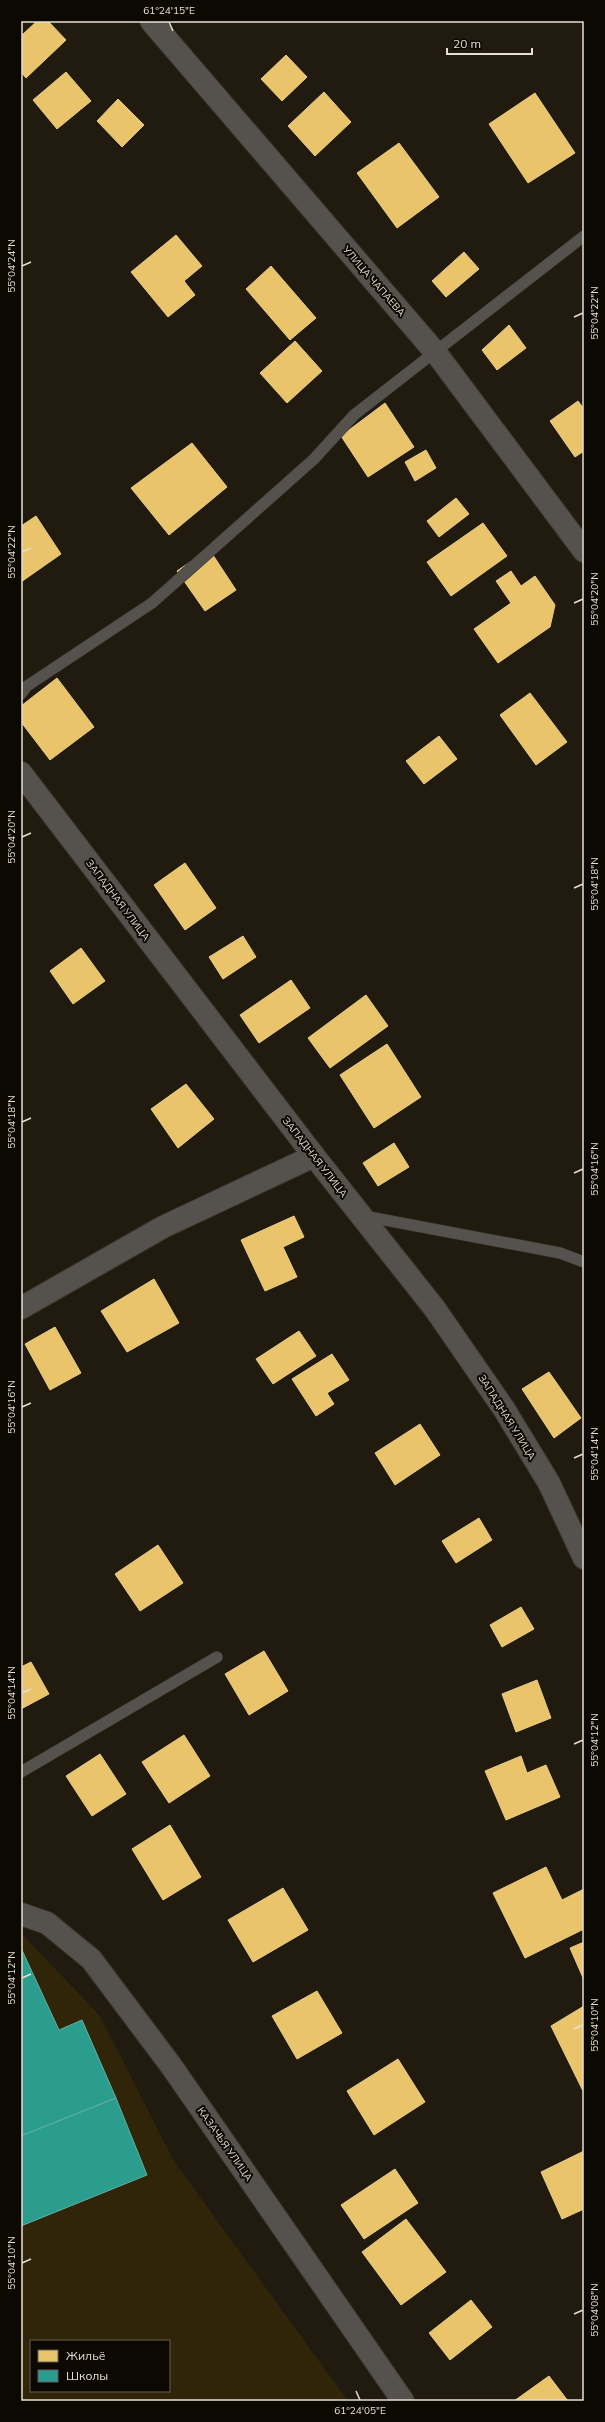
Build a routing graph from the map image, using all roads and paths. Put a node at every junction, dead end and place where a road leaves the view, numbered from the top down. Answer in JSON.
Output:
{"nodes":[{"id":1,"x":151,"y":21,"type":"edge"},
{"id":2,"x":584,"y":236,"type":"edge"},
{"id":3,"x":436,"y":353,"type":"junction"},
{"id":4,"x":584,"y":551,"type":"edge"},
{"id":5,"x":21,"y":694,"type":"edge"},
{"id":6,"x":21,"y":772,"type":"edge"},
{"id":7,"x":314,"y":1156,"type":"junction"},
{"id":8,"x":362,"y":1216,"type":"junction"},
{"id":9,"x":584,"y":1262,"type":"edge"},
{"id":10,"x":21,"y":1308,"type":"edge"},
{"id":11,"x":584,"y":1558,"type":"edge"},
{"id":12,"x":217,"y":1657,"type":"dead end"},
{"id":13,"x":21,"y":1772,"type":"edge"},
{"id":14,"x":21,"y":1914,"type":"edge"},
{"id":15,"x":403,"y":2401,"type":"edge"}],
"edges":[{"from":1,"to":3,"type":"street","name":"УЛИЦА ЧАПАЕВА"},
{"from":2,"to":3,"type":"lane"},
{"from":3,"to":4,"type":"street","name":"УЛИЦА ЧАПАЕВА"},
{"from":3,"to":5,"type":"lane"},
{"from":6,"to":7,"type":"street","name":"ЗАПАДНАЯ УЛИЦА"},
{"from":7,"to":8,"type":"street","name":"ЗАПАДНАЯ УЛИЦА"},
{"from":7,"to":10,"type":"street"},
{"from":8,"to":9,"type":"lane"},
{"from":8,"to":11,"type":"street","name":"ЗАПАДНАЯ УЛИЦА"},
{"from":12,"to":13,"type":"lane"},
{"from":14,"to":15,"type":"street","name":"КАЗАЧЬЯ УЛИЦА"}]}
